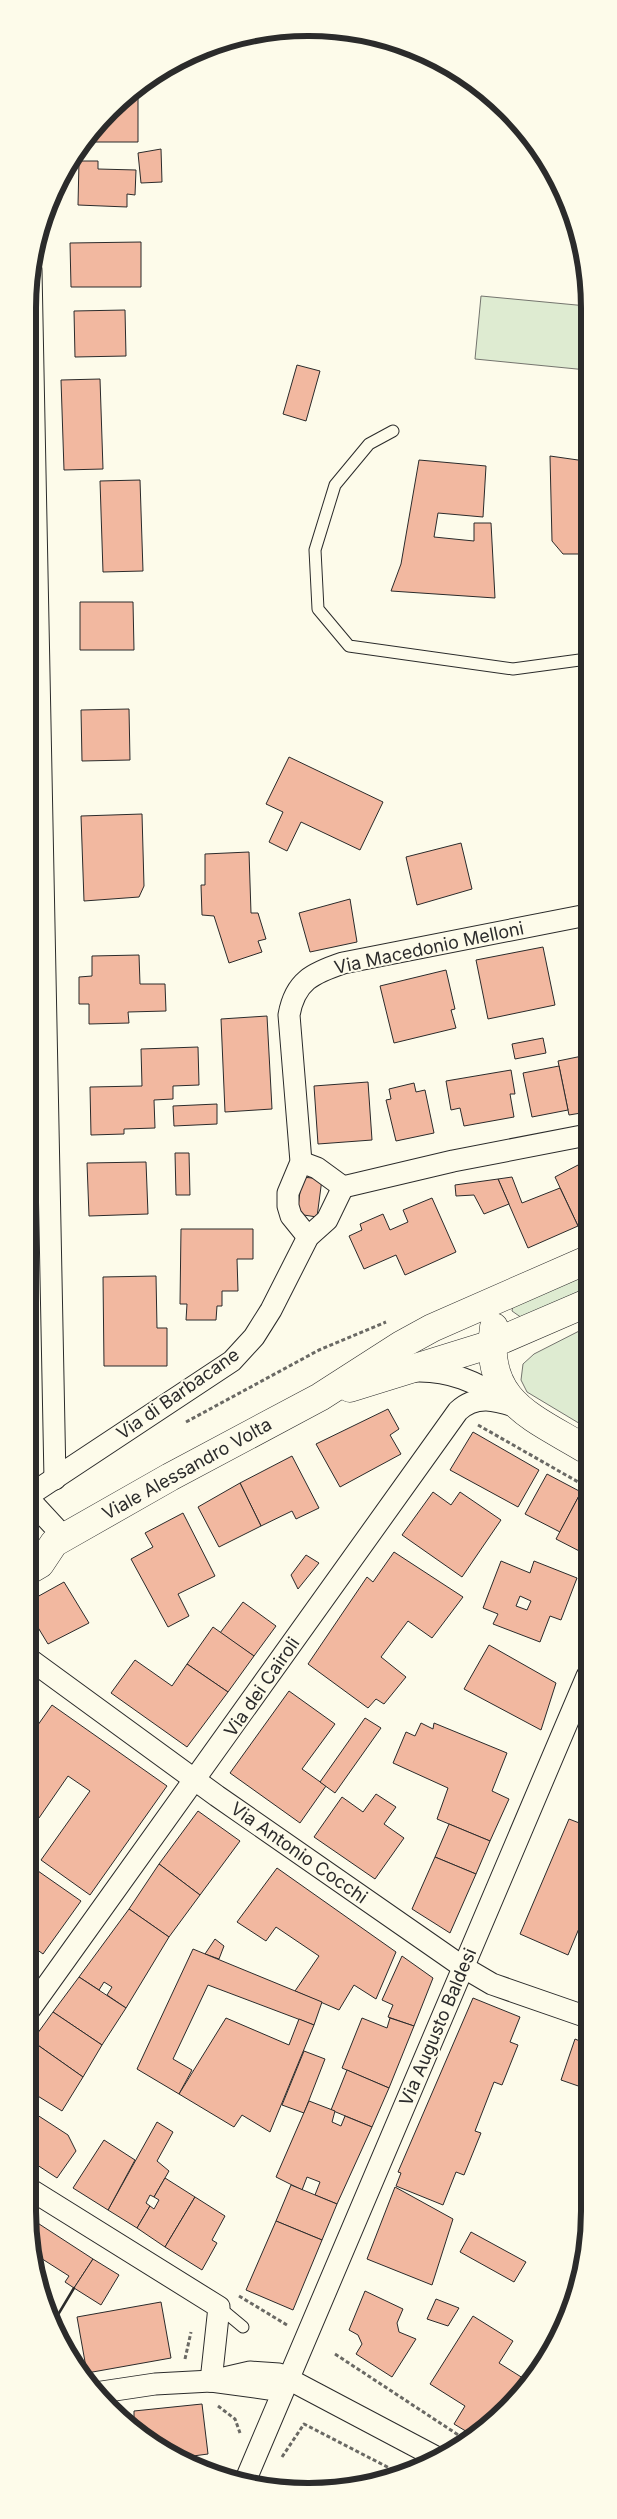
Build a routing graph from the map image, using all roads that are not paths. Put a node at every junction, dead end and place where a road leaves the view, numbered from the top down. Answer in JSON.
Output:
{"nodes":[{"id":1,"x":393,"y":431,"type":"dead end"},
{"id":2,"x":36,"y":560,"type":"edge"},
{"id":3,"x":581,"y":660,"type":"edge"},
{"id":4,"x":581,"y":916,"type":"edge"},
{"id":5,"x":581,"y":1136,"type":"edge"},
{"id":6,"x":301,"y":1162,"type":"junction"},
{"id":7,"x":343,"y":1187,"type":"junction"},
{"id":8,"x":308,"y":1237,"type":"junction"},
{"id":9,"x":581,"y":1263,"type":"edge"},
{"id":10,"x":512,"y":1292,"type":"junction"},
{"id":11,"x":581,"y":1306,"type":"edge"},
{"id":12,"x":492,"y":1344,"type":"junction"},
{"id":13,"x":393,"y":1362,"type":"junction"},
{"id":14,"x":517,"y":1407,"type":"junction"},
{"id":15,"x":581,"y":1446,"type":"edge"},
{"id":16,"x":55,"y":1479,"type":"junction"},
{"id":17,"x":36,"y":1492,"type":"edge"},
{"id":18,"x":36,"y":1514,"type":"edge"},
{"id":19,"x":49,"y":1541,"type":"edge"},
{"id":20,"x":36,"y":1566,"type":"edge"},
{"id":21,"x":36,"y":1664,"type":"edge"},
{"id":22,"x":581,"y":1690,"type":"edge"},
{"id":23,"x":196,"y":1780,"type":"junction"},
{"id":24,"x":463,"y":1967,"type":"junction"},
{"id":25,"x":36,"y":2001,"type":"edge"},
{"id":26,"x":581,"y":2015,"type":"edge"},
{"id":27,"x":36,"y":2193,"type":"edge"},
{"id":28,"x":219,"y":2307,"type":"junction"},
{"id":29,"x":244,"y":2327,"type":"dead end"},
{"id":30,"x":289,"y":2378,"type":"junction"},
{"id":31,"x":211,"y":2381,"type":"junction"},
{"id":32,"x":105,"y":2391,"type":"edge"},
{"id":33,"x":431,"y":2454,"type":"edge"},
{"id":34,"x":247,"y":2476,"type":"edge"}],
"edges":[{"from":1,"to":3,"type":"lane"},
{"from":2,"to":16,"type":"street"},
{"from":4,"to":6,"type":"street","name":"Via Macedonio Melloni"},
{"from":5,"to":7,"type":"street"},
{"from":6,"to":7,"type":"street"},
{"from":6,"to":8,"type":"street","name":"Via Macedonio Melloni"},
{"from":7,"to":8,"type":"street","name":"Via di Barbacane"},
{"from":8,"to":16,"type":"street","name":"Via di Barbacane"},
{"from":9,"to":10,"type":"main road"},
{"from":10,"to":12,"type":"main road"},
{"from":10,"to":13,"type":"main road"},
{"from":11,"to":12,"type":"main road"},
{"from":12,"to":13,"type":"main road"},
{"from":12,"to":14,"type":"main road"},
{"from":13,"to":14,"type":"street"},
{"from":13,"to":19,"type":"main road","name":"Viale Alessandro Volta"},
{"from":14,"to":15,"type":"main road"},
{"from":14,"to":23,"type":"street","name":"Via dei Cairoli"},
{"from":16,"to":17,"type":"street","name":"Via di Barbacane"},
{"from":18,"to":19,"type":"street"},
{"from":19,"to":20,"type":"main road","name":"Viale Alessandro Volta"},
{"from":21,"to":23,"type":"street","name":"Via Antonio Cocchi"},
{"from":22,"to":24,"type":"street","name":"Via Augusto Baldesi"},
{"from":23,"to":24,"type":"street","name":"Via Antonio Cocchi"},
{"from":23,"to":25,"type":"street","name":"Via dei Cairoli"},
{"from":24,"to":26,"type":"street","name":"Via Antonio Cocchi"},
{"from":24,"to":30,"type":"street","name":"Via Augusto Baldesi"},
{"from":27,"to":28,"type":"street"},
{"from":28,"to":29,"type":"lane"},
{"from":28,"to":31,"type":"street"},
{"from":30,"to":31,"type":"street"},
{"from":30,"to":33,"type":"street"},
{"from":30,"to":34,"type":"street","name":"Via Augusto Baldesi"},
{"from":31,"to":32,"type":"street"}]}
